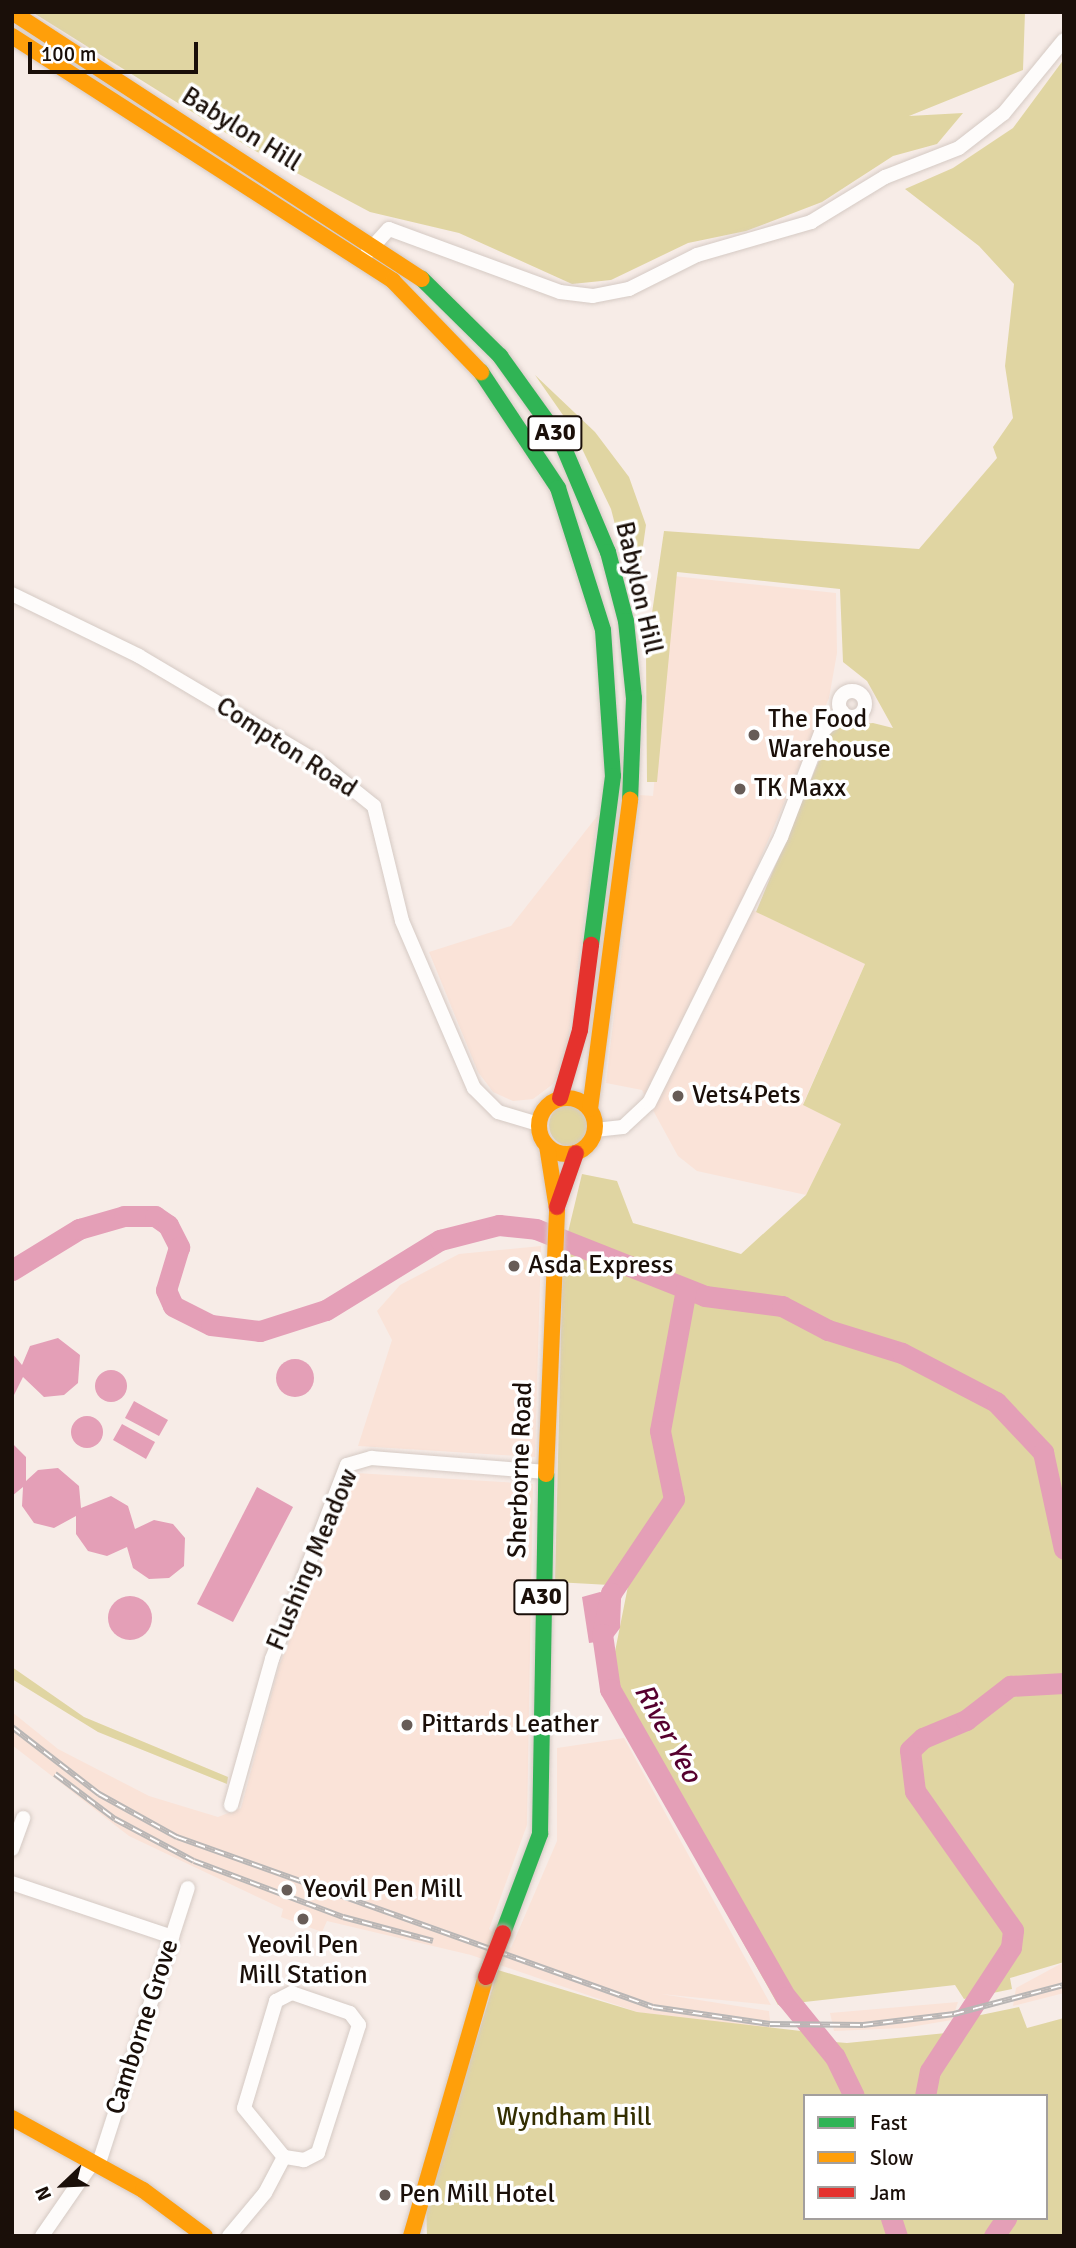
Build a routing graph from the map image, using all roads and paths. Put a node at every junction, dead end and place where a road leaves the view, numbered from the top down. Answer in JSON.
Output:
{"nodes":[{"id":1,"x":12,"y":12,"type":"edge"},
{"id":2,"x":12,"y":36,"type":"edge"},
{"id":3,"x":1064,"y":40,"type":"edge"},
{"id":4,"x":375,"y":242,"type":"junction"},
{"id":5,"x":362,"y":261,"type":"junction"},
{"id":6,"x":12,"y":594,"type":"edge"},
{"id":7,"x":842,"y":712,"type":"dead end"},
{"id":8,"x":604,"y":849,"type":"junction"},
{"id":9,"x":623,"y":852,"type":"junction"},
{"id":10,"x":560,"y":1098,"type":"junction"},
{"id":11,"x":590,"y":1109,"type":"junction"},
{"id":12,"x":538,"y":1124,"type":"junction"},
{"id":13,"x":595,"y":1130,"type":"junction"},
{"id":14,"x":547,"y":1146,"type":"junction"},
{"id":15,"x":576,"y":1153,"type":"junction"},
{"id":16,"x":557,"y":1209,"type":"junction"},
{"id":17,"x":545,"y":1472,"type":"junction"},
{"id":18,"x":231,"y":1805,"type":"dead end"},
{"id":19,"x":23,"y":1818,"type":"dead end"},
{"id":20,"x":12,"y":1849,"type":"edge"},
{"id":21,"x":12,"y":1883,"type":"edge"},
{"id":22,"x":188,"y":1888,"type":"dead end"},
{"id":23,"x":172,"y":1937,"type":"junction"},
{"id":24,"x":12,"y":2118,"type":"edge"},
{"id":25,"x":284,"y":2157,"type":"junction"},
{"id":26,"x":96,"y":2164,"type":"junction"},
{"id":27,"x":42,"y":2236,"type":"edge"},
{"id":28,"x":205,"y":2236,"type":"edge"},
{"id":29,"x":229,"y":2236,"type":"edge"},
{"id":30,"x":411,"y":2236,"type":"edge"}],
"edges":[{"from":1,"to":4,"type":"main road","name":"Babylon Hill","number":"A30"},
{"from":2,"to":5,"type":"main road","name":"Babylon Hill","number":"A30"},
{"from":3,"to":4,"type":"street"},
{"from":4,"to":5,"type":"street"},
{"from":4,"to":9,"type":"main road","name":"Babylon Hill","number":"A30"},
{"from":5,"to":8,"type":"main road","name":"Babylon Hill","number":"A30"},
{"from":6,"to":12,"type":"street","name":"Compton Road"},
{"from":7,"to":13,"type":"street"},
{"from":8,"to":9,"type":"main road"},
{"from":8,"to":10,"type":"main road","name":"Babylon Hill","number":"A30"},
{"from":9,"to":11,"type":"main road","name":"Babylon Hill","number":"A30"},
{"from":10,"to":11,"type":"main road"},
{"from":10,"to":12,"type":"main road","number":"A30"},
{"from":11,"to":13,"type":"main road","number":"A30"},
{"from":12,"to":14,"type":"main road","number":"A30"},
{"from":13,"to":15,"type":"main road","number":"A30"},
{"from":14,"to":15,"type":"main road"},
{"from":14,"to":16,"type":"main road","number":"A30"},
{"from":15,"to":16,"type":"main road","number":"A30"},
{"from":16,"to":17,"type":"main road","name":"Sherborne Road","number":"A30"},
{"from":17,"to":18,"type":"street","name":"Flushing Meadow"},
{"from":17,"to":30,"type":"main road","name":"Sherborne Road","number":"A30","bridge":true},
{"from":19,"to":20,"type":"street"},
{"from":21,"to":23,"type":"street"},
{"from":22,"to":23,"type":"street","name":"Camborne Grove"},
{"from":23,"to":26,"type":"street","name":"Camborne Grove"},
{"from":24,"to":26,"type":"main road"},
{"from":25,"to":25,"type":"street"},
{"from":25,"to":29,"type":"street"},
{"from":26,"to":27,"type":"street","name":"Camborne Grove"},
{"from":26,"to":28,"type":"main road"}]}
